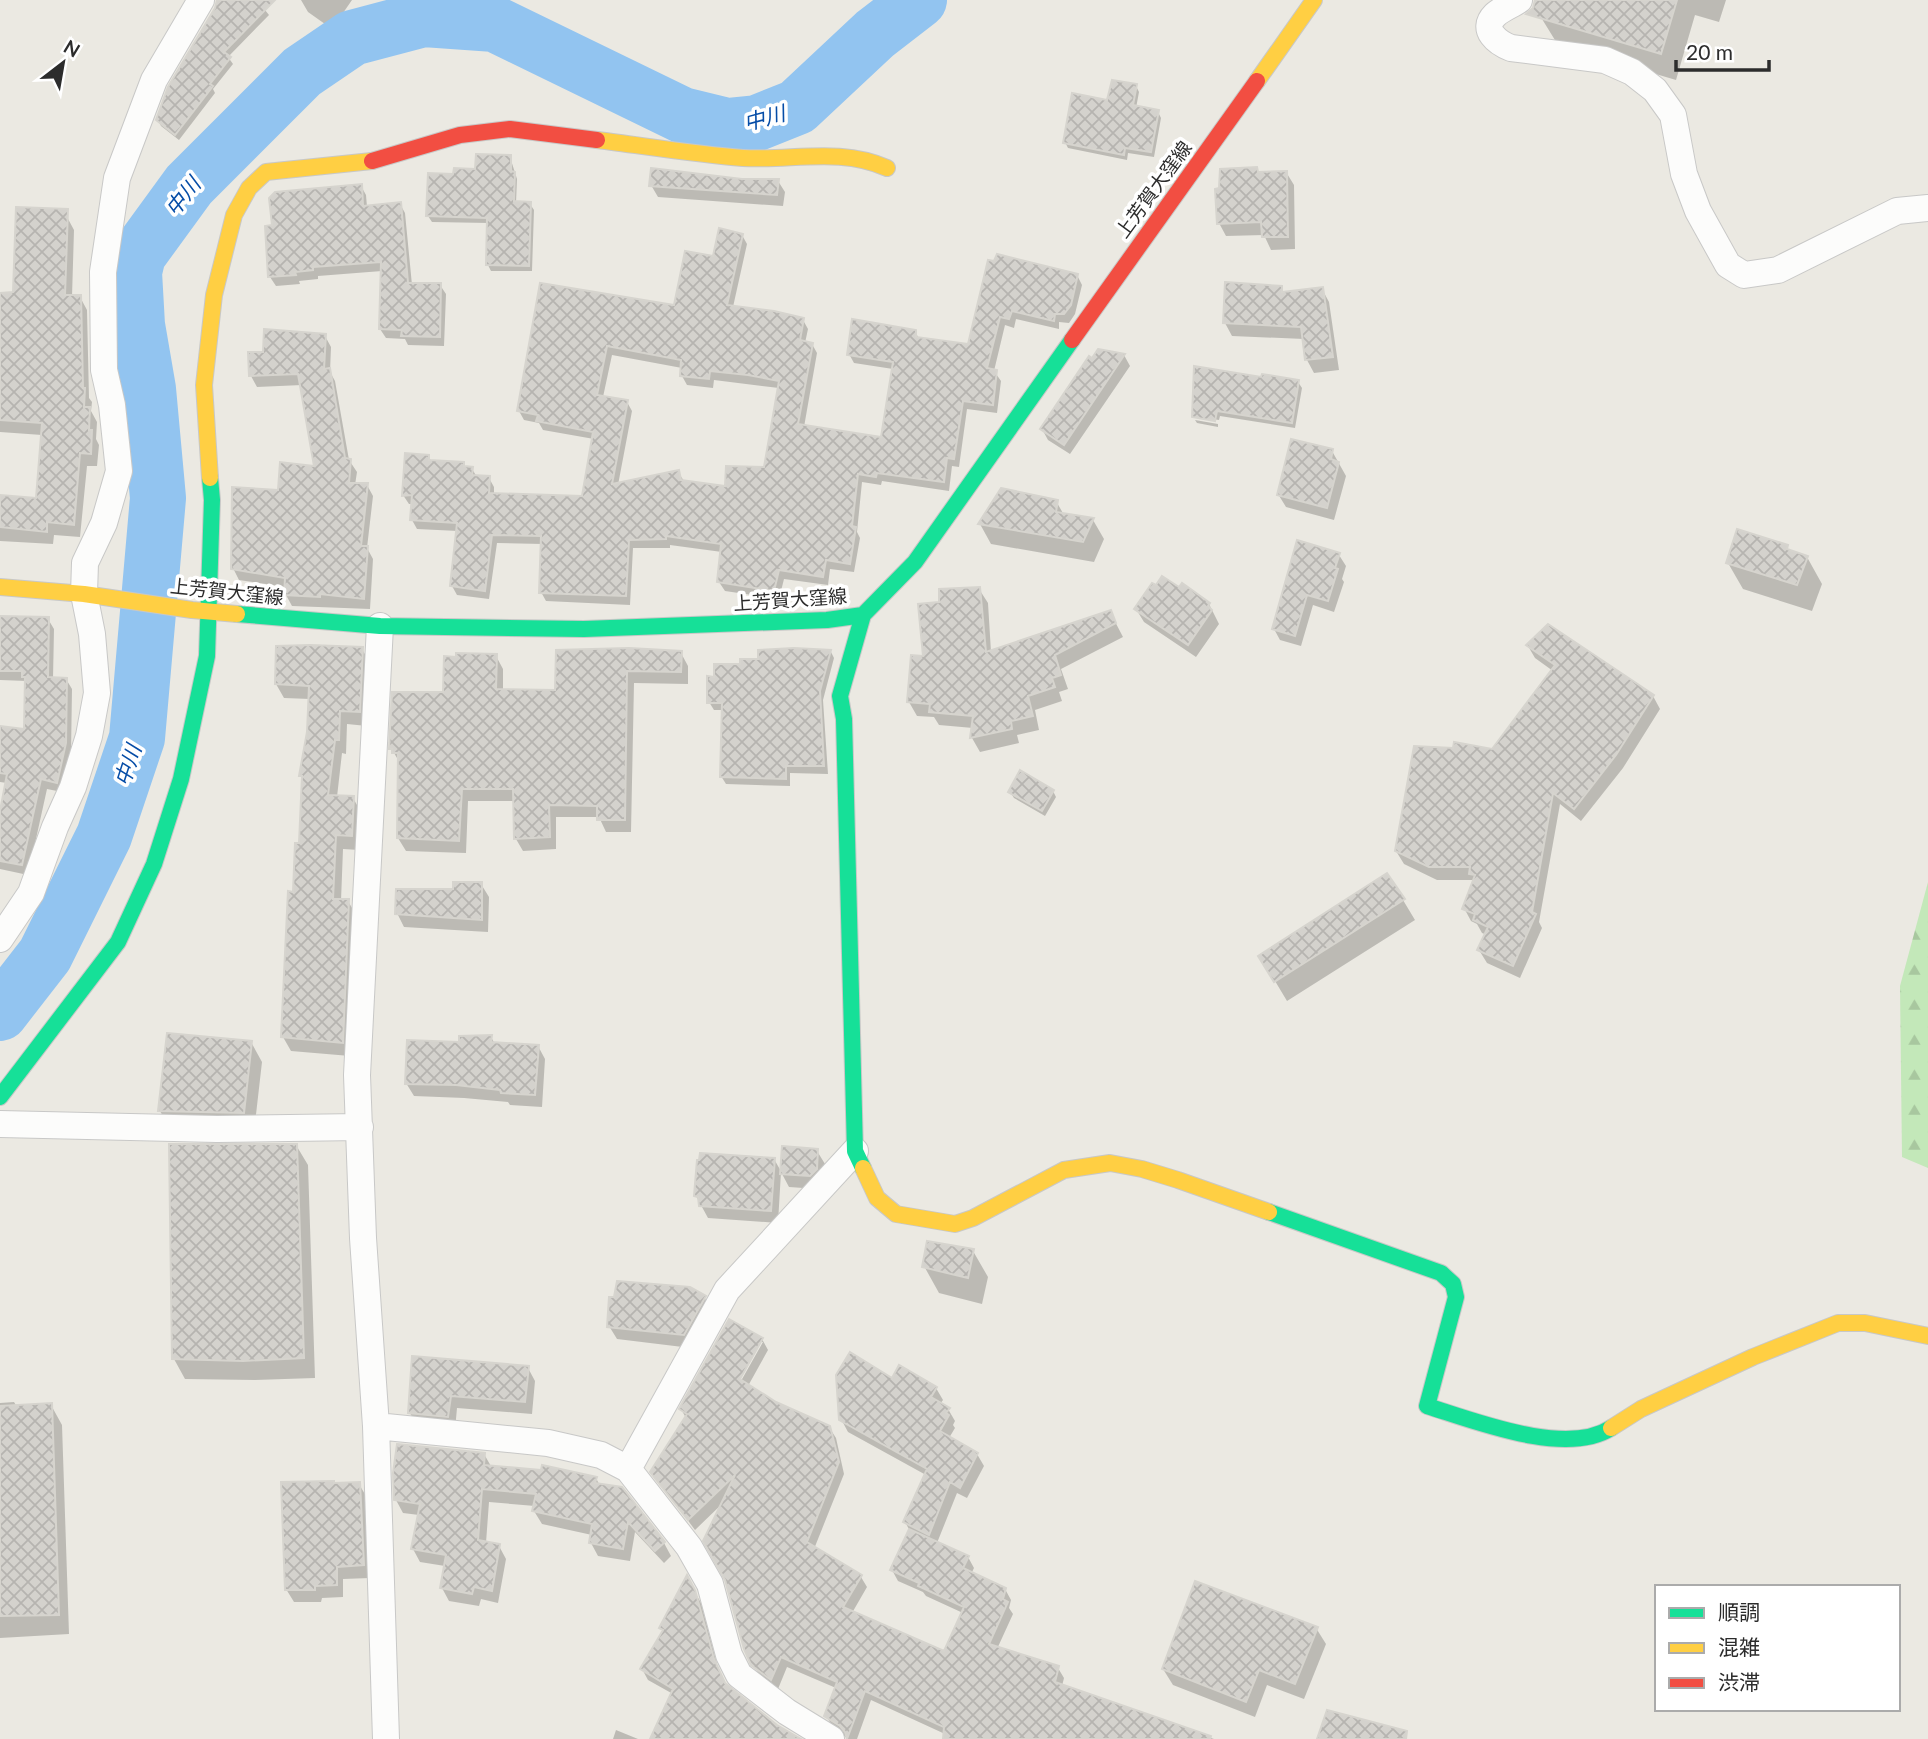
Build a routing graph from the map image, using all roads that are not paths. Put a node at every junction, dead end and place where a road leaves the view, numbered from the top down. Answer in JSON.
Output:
{"nodes":[{"id":1,"x":201,"y":0,"type":"edge"},
{"id":2,"x":1314,"y":0,"type":"edge"},
{"id":3,"x":1519,"y":0,"type":"edge"},
{"id":4,"x":887,"y":168,"type":"dead end"},
{"id":5,"x":1928,"y":208,"type":"edge"},
{"id":6,"x":0,"y":587,"type":"edge"},
{"id":7,"x":84,"y":594,"type":"junction"},
{"id":8,"x":200,"y":611,"type":"junction"},
{"id":9,"x":863,"y":615,"type":"junction"},
{"id":10,"x":380,"y":626,"type":"junction"},
{"id":11,"x":0,"y":939,"type":"edge"},
{"id":12,"x":0,"y":1097,"type":"edge"},
{"id":13,"x":0,"y":1124,"type":"edge"},
{"id":14,"x":360,"y":1127,"type":"junction"},
{"id":15,"x":855,"y":1151,"type":"junction"},
{"id":16,"x":1928,"y":1336,"type":"edge"},
{"id":17,"x":376,"y":1426,"type":"junction"},
{"id":18,"x":628,"y":1469,"type":"junction"},
{"id":19,"x":386,"y":1739,"type":"edge"},
{"id":20,"x":831,"y":1739,"type":"edge"}],
"edges":[{"from":1,"to":7,"type":"street"},
{"from":2,"to":9,"type":"street","name":"上芳賀大窪線"},
{"from":3,"to":5,"type":"street"},
{"from":4,"to":8,"type":"street"},
{"from":6,"to":7,"type":"street","name":"上芳賀大窪線"},
{"from":7,"to":8,"type":"street","name":"上芳賀大窪線"},
{"from":7,"to":11,"type":"street"},
{"from":8,"to":10,"type":"street","name":"上芳賀大窪線"},
{"from":8,"to":12,"type":"street"},
{"from":9,"to":10,"type":"street","name":"上芳賀大窪線"},
{"from":9,"to":15,"type":"street"},
{"from":10,"to":14,"type":"street"},
{"from":13,"to":14,"type":"street"},
{"from":14,"to":17,"type":"street"},
{"from":15,"to":16,"type":"street"},
{"from":15,"to":18,"type":"street"},
{"from":17,"to":18,"type":"street"},
{"from":17,"to":19,"type":"street"},
{"from":18,"to":20,"type":"street"}]}
